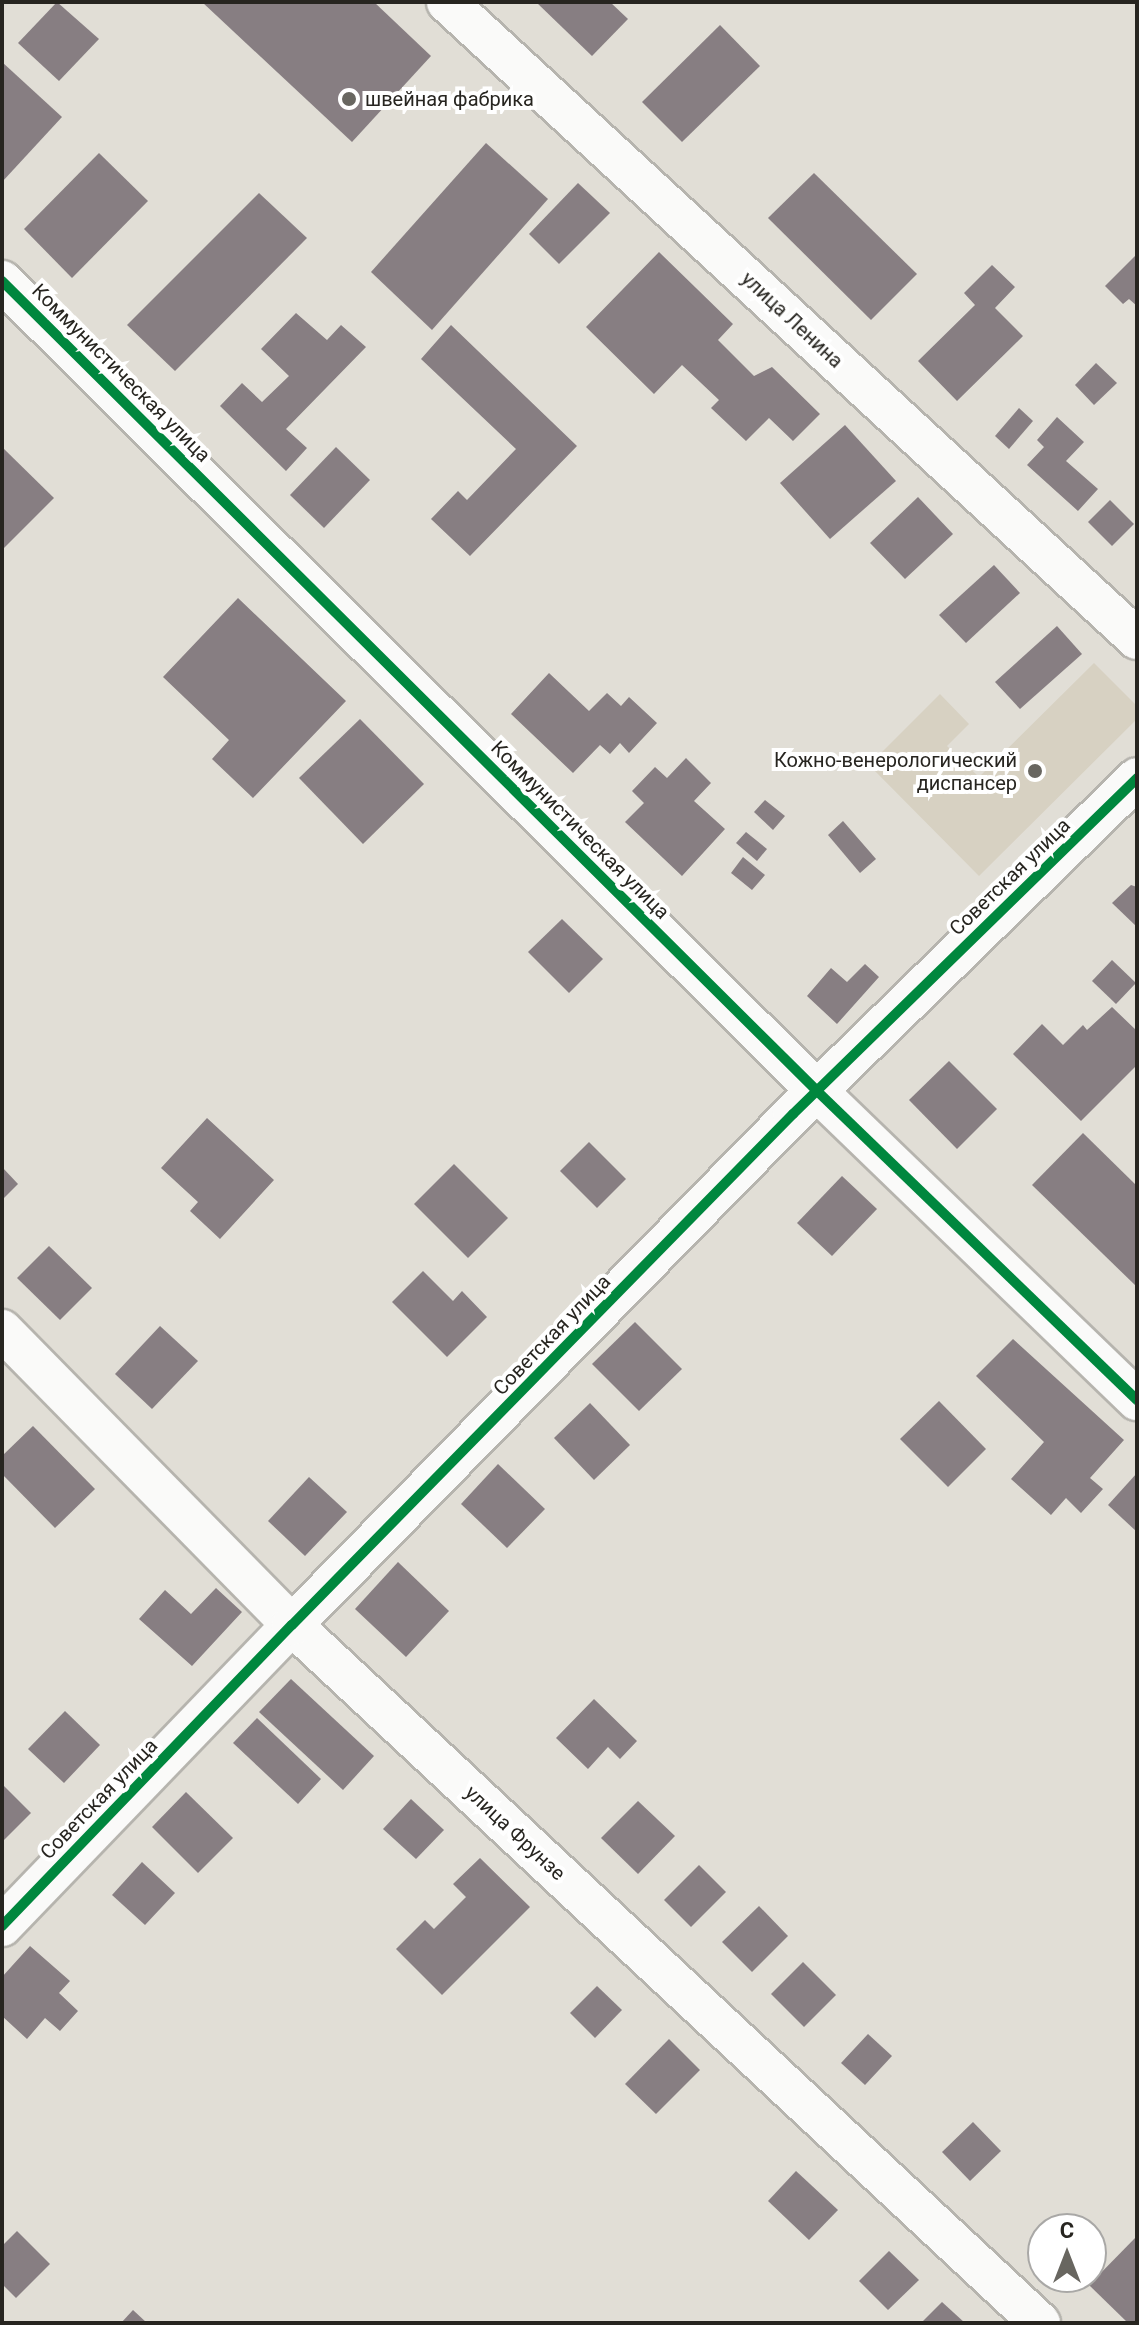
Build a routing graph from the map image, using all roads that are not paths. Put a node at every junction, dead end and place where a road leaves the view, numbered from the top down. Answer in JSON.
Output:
{"nodes":[{"id":1,"x":447,"y":2,"type":"edge"},
{"id":2,"x":2,"y":281,"type":"edge"},
{"id":3,"x":1137,"y":639,"type":"edge"},
{"id":4,"x":1137,"y":778,"type":"edge"},
{"id":5,"x":817,"y":1091,"type":"junction"},
{"id":6,"x":2,"y":1330,"type":"edge"},
{"id":7,"x":1137,"y":1400,"type":"edge"},
{"id":8,"x":292,"y":1625,"type":"junction"},
{"id":9,"x":2,"y":1926,"type":"edge"},
{"id":10,"x":1040,"y":2323,"type":"edge"}],
"edges":[{"from":1,"to":3,"type":"street","name":"улица Ленина"},
{"from":2,"to":5,"type":"street","name":"Коммунистическая улица"},
{"from":4,"to":5,"type":"street","name":"Советская улица"},
{"from":5,"to":7,"type":"street","name":"Коммунистическая улица"},
{"from":5,"to":8,"type":"street","name":"Советская улица"},
{"from":6,"to":8,"type":"street","name":"улица Фрунзе"},
{"from":8,"to":9,"type":"street","name":"Советская улица"},
{"from":8,"to":10,"type":"street","name":"улица Фрунзе"}]}
